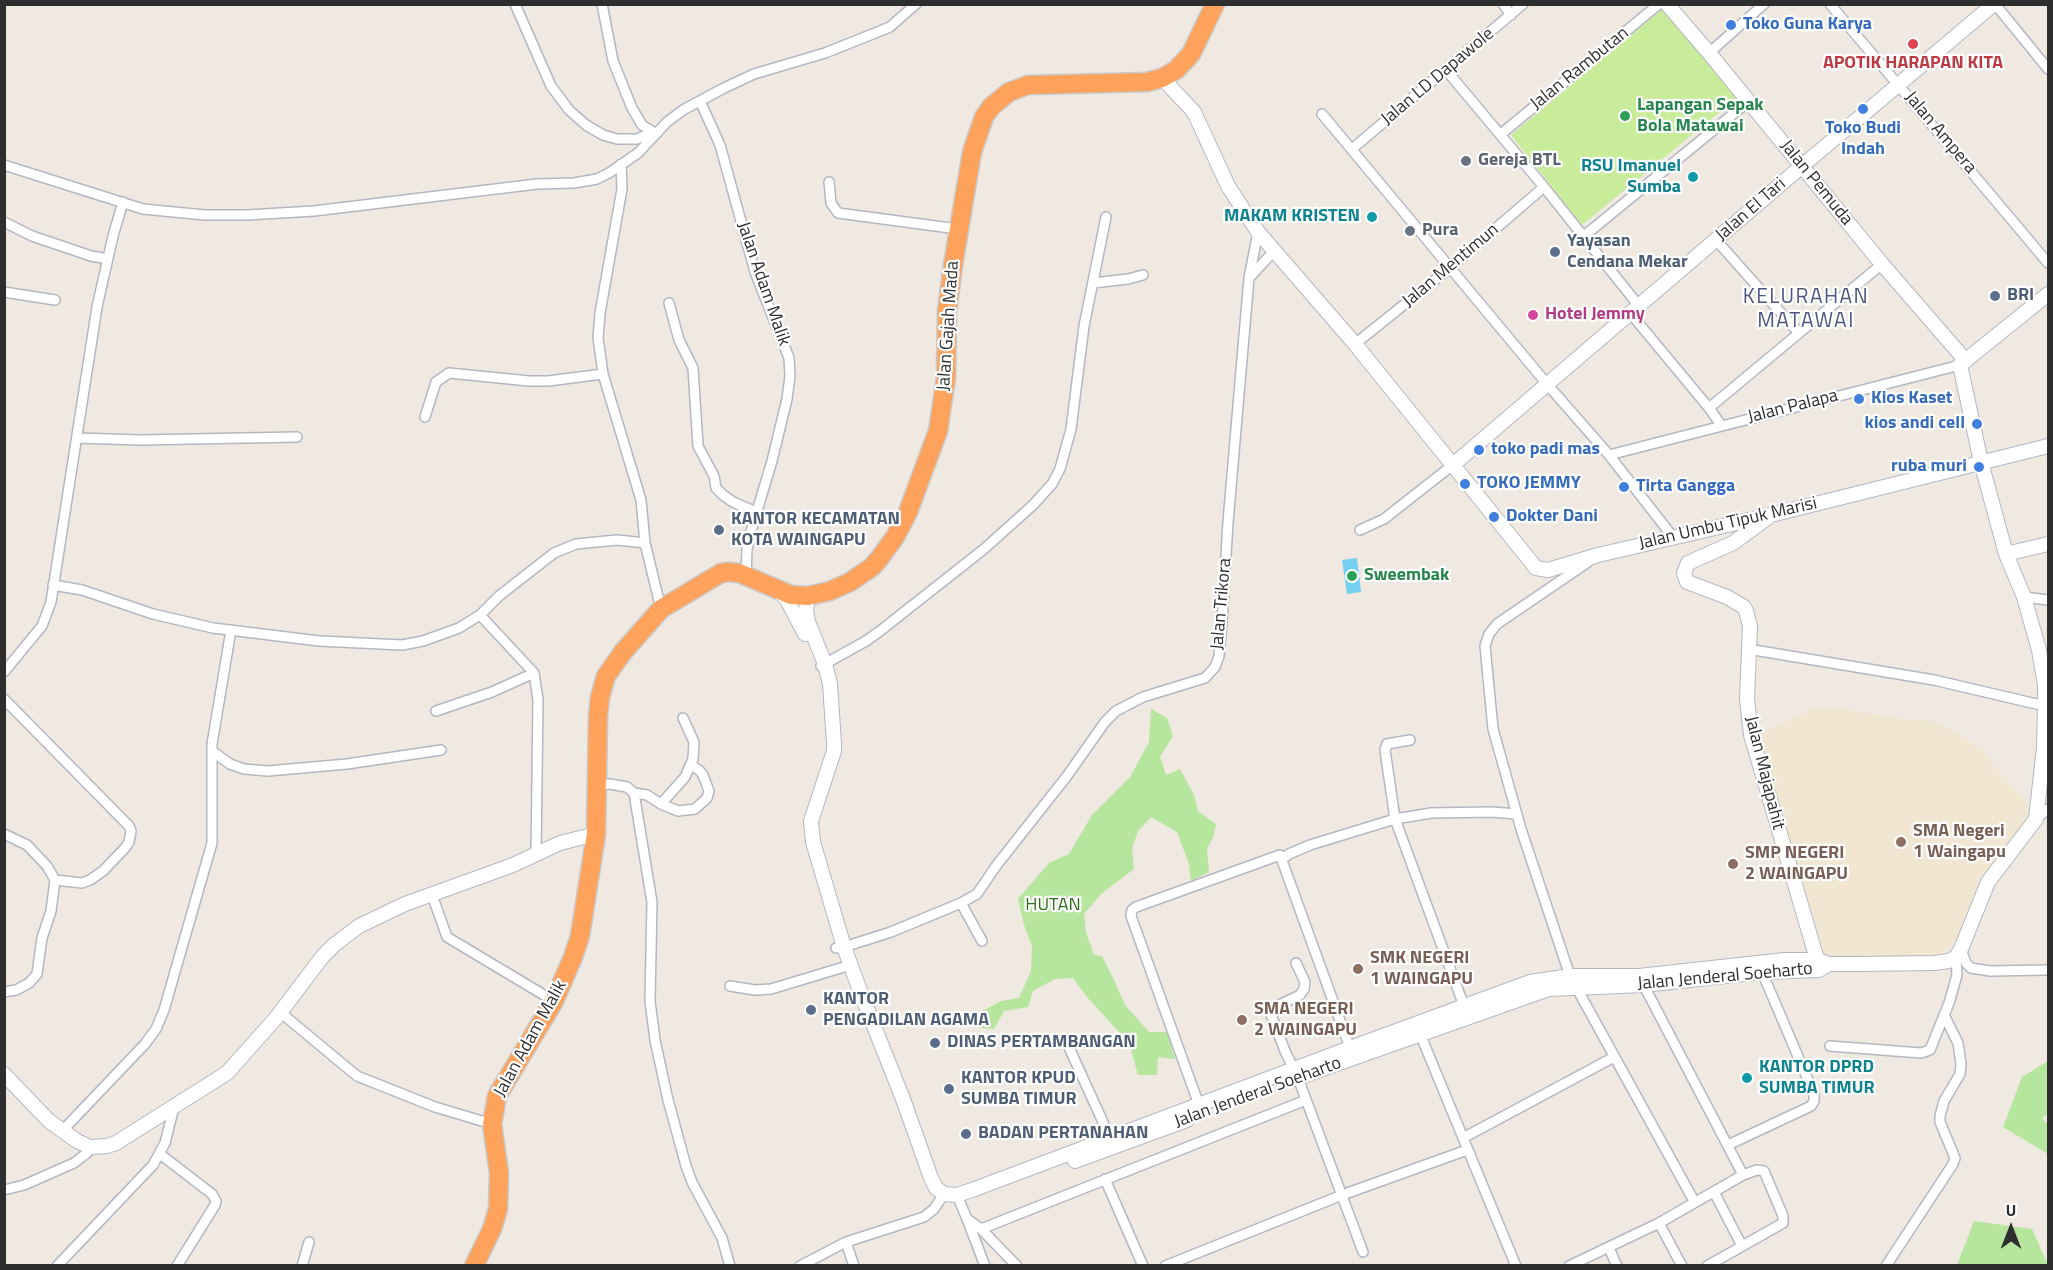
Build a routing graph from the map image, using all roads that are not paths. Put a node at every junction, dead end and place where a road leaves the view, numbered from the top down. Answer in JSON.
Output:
{"nodes":[{"id":1,"x":515,"y":4,"type":"edge"},
{"id":2,"x":602,"y":4,"type":"edge"},
{"id":3,"x":916,"y":4,"type":"edge"},
{"id":4,"x":1215,"y":4,"type":"edge"},
{"id":5,"x":1503,"y":4,"type":"edge"},
{"id":6,"x":1523,"y":4,"type":"edge"},
{"id":7,"x":1659,"y":4,"type":"edge"},
{"id":8,"x":1667,"y":4,"type":"edge"},
{"id":9,"x":1764,"y":4,"type":"edge"},
{"id":10,"x":1830,"y":4,"type":"edge"},
{"id":11,"x":1994,"y":4,"type":"edge"},
{"id":12,"x":1511,"y":15,"type":"junction"},
{"id":13,"x":1709,"y":53,"type":"junction"},
{"id":14,"x":2049,"y":69,"type":"edge"},
{"id":15,"x":1446,"y":70,"type":"junction"},
{"id":16,"x":1162,"y":78,"type":"junction"},
{"id":17,"x":1898,"y":85,"type":"junction"},
{"id":18,"x":700,"y":101,"type":"junction"},
{"id":19,"x":1749,"y":101,"type":"junction"},
{"id":20,"x":1322,"y":114,"type":"dead end"},
{"id":21,"x":655,"y":132,"type":"junction"},
{"id":22,"x":1501,"y":134,"type":"junction"},
{"id":23,"x":1352,"y":149,"type":"junction"},
{"id":24,"x":621,"y":164,"type":"junction"},
{"id":25,"x":4,"y":165,"type":"edge"},
{"id":26,"x":1802,"y":166,"type":"junction"},
{"id":27,"x":829,"y":182,"type":"dead end"},
{"id":28,"x":1545,"y":187,"type":"junction"},
{"id":29,"x":123,"y":202,"type":"junction"},
{"id":30,"x":1106,"y":217,"type":"dead end"},
{"id":31,"x":4,"y":222,"type":"edge"},
{"id":32,"x":958,"y":229,"type":"junction"},
{"id":33,"x":1258,"y":232,"type":"junction"},
{"id":34,"x":1584,"y":237,"type":"junction"},
{"id":35,"x":1716,"y":240,"type":"junction"},
{"id":36,"x":1274,"y":251,"type":"junction"},
{"id":37,"x":108,"y":259,"type":"junction"},
{"id":38,"x":2049,"y":263,"type":"edge"},
{"id":39,"x":1882,"y":264,"type":"junction"},
{"id":40,"x":1451,"y":267,"type":"junction"},
{"id":41,"x":1143,"y":275,"type":"dead end"},
{"id":42,"x":1249,"y":278,"type":"junction"},
{"id":43,"x":1093,"y":283,"type":"junction"},
{"id":44,"x":4,"y":292,"type":"edge"},
{"id":45,"x":2049,"y":294,"type":"edge"},
{"id":46,"x":55,"y":300,"type":"dead end"},
{"id":47,"x":669,"y":303,"type":"dead end"},
{"id":48,"x":1635,"y":310,"type":"junction"},
{"id":49,"x":1798,"y":332,"type":"junction"},
{"id":50,"x":1355,"y":344,"type":"junction"},
{"id":51,"x":1963,"y":363,"type":"junction"},
{"id":52,"x":603,"y":374,"type":"junction"},
{"id":53,"x":1547,"y":384,"type":"junction"},
{"id":54,"x":1709,"y":408,"type":"junction"},
{"id":55,"x":425,"y":417,"type":"dead end"},
{"id":56,"x":1721,"y":425,"type":"junction"},
{"id":57,"x":297,"y":437,"type":"dead end"},
{"id":58,"x":77,"y":438,"type":"junction"},
{"id":59,"x":2049,"y":446,"type":"edge"},
{"id":60,"x":1609,"y":455,"type":"junction"},
{"id":61,"x":1981,"y":462,"type":"junction"},
{"id":62,"x":1454,"y":464,"type":"junction"},
{"id":63,"x":756,"y":512,"type":"junction"},
{"id":64,"x":1771,"y":515,"type":"junction"},
{"id":65,"x":1360,"y":530,"type":"dead end"},
{"id":66,"x":1673,"y":537,"type":"junction"},
{"id":67,"x":645,"y":543,"type":"junction"},
{"id":68,"x":2049,"y":544,"type":"edge"},
{"id":69,"x":2006,"y":554,"type":"junction"},
{"id":70,"x":1598,"y":555,"type":"junction"},
{"id":71,"x":742,"y":574,"type":"junction"},
{"id":72,"x":53,"y":585,"type":"junction"},
{"id":73,"x":779,"y":591,"type":"junction"},
{"id":74,"x":808,"y":596,"type":"junction"},
{"id":75,"x":2024,"y":597,"type":"junction"},
{"id":76,"x":2049,"y":600,"type":"edge"},
{"id":77,"x":661,"y":609,"type":"junction"},
{"id":78,"x":480,"y":615,"type":"junction"},
{"id":79,"x":231,"y":630,"type":"junction"},
{"id":80,"x":1748,"y":649,"type":"junction"},
{"id":81,"x":822,"y":665,"type":"junction"},
{"id":82,"x":4,"y":672,"type":"edge"},
{"id":83,"x":534,"y":673,"type":"junction"},
{"id":84,"x":4,"y":699,"type":"edge"},
{"id":85,"x":2045,"y":706,"type":"junction"},
{"id":86,"x":436,"y":711,"type":"dead end"},
{"id":87,"x":683,"y":718,"type":"dead end"},
{"id":88,"x":1410,"y":740,"type":"dead end"},
{"id":89,"x":441,"y":750,"type":"dead end"},
{"id":90,"x":212,"y":751,"type":"junction"},
{"id":91,"x":691,"y":765,"type":"junction"},
{"id":92,"x":598,"y":780,"type":"junction"},
{"id":93,"x":634,"y":793,"type":"junction"},
{"id":94,"x":660,"y":804,"type":"junction"},
{"id":95,"x":2049,"y":809,"type":"edge"},
{"id":96,"x":1517,"y":814,"type":"junction"},
{"id":97,"x":1395,"y":819,"type":"junction"},
{"id":98,"x":2036,"y":819,"type":"junction"},
{"id":99,"x":4,"y":834,"type":"edge"},
{"id":100,"x":596,"y":834,"type":"junction"},
{"id":101,"x":536,"y":855,"type":"junction"},
{"id":102,"x":1282,"y":859,"type":"junction"},
{"id":103,"x":55,"y":880,"type":"junction"},
{"id":104,"x":432,"y":895,"type":"junction"},
{"id":105,"x":961,"y":903,"type":"junction"},
{"id":106,"x":982,"y":941,"type":"dead end"},
{"id":107,"x":840,"y":948,"type":"junction"},
{"id":108,"x":1961,"y":948,"type":"junction"},
{"id":109,"x":1296,"y":963,"type":"dead end"},
{"id":110,"x":1822,"y":964,"type":"junction"},
{"id":111,"x":844,"y":967,"type":"junction"},
{"id":112,"x":2049,"y":970,"type":"edge"},
{"id":113,"x":1762,"y":972,"type":"junction"},
{"id":114,"x":1641,"y":980,"type":"junction"},
{"id":115,"x":1573,"y":981,"type":"junction"},
{"id":116,"x":730,"y":986,"type":"dead end"},
{"id":117,"x":4,"y":992,"type":"edge"},
{"id":118,"x":554,"y":1001,"type":"junction"},
{"id":119,"x":1464,"y":1006,"type":"junction"},
{"id":120,"x":280,"y":1012,"type":"junction"},
{"id":121,"x":1944,"y":1015,"type":"junction"},
{"id":122,"x":1418,"y":1029,"type":"junction"},
{"id":123,"x":1067,"y":1043,"type":"dead end"},
{"id":124,"x":1830,"y":1046,"type":"dead end"},
{"id":125,"x":1350,"y":1048,"type":"junction"},
{"id":126,"x":1614,"y":1057,"type":"junction"},
{"id":127,"x":885,"y":1066,"type":"junction"},
{"id":128,"x":4,"y":1074,"type":"edge"},
{"id":129,"x":1296,"y":1074,"type":"junction"},
{"id":130,"x":1306,"y":1100,"type":"junction"},
{"id":131,"x":1199,"y":1105,"type":"junction"},
{"id":132,"x":174,"y":1107,"type":"junction"},
{"id":133,"x":492,"y":1124,"type":"junction"},
{"id":134,"x":63,"y":1130,"type":"junction"},
{"id":135,"x":1463,"y":1138,"type":"junction"},
{"id":136,"x":1112,"y":1142,"type":"junction"},
{"id":137,"x":1728,"y":1145,"type":"junction"},
{"id":138,"x":90,"y":1147,"type":"junction"},
{"id":139,"x":1467,"y":1150,"type":"junction"},
{"id":140,"x":160,"y":1154,"type":"junction"},
{"id":141,"x":1743,"y":1175,"type":"junction"},
{"id":142,"x":1105,"y":1179,"type":"junction"},
{"id":143,"x":4,"y":1191,"type":"edge"},
{"id":144,"x":1713,"y":1192,"type":"junction"},
{"id":145,"x":1342,"y":1196,"type":"junction"},
{"id":146,"x":950,"y":1198,"type":"junction"},
{"id":147,"x":1694,"y":1202,"type":"junction"},
{"id":148,"x":967,"y":1219,"type":"junction"},
{"id":149,"x":1659,"y":1223,"type":"junction"},
{"id":150,"x":981,"y":1229,"type":"junction"},
{"id":151,"x":309,"y":1242,"type":"dead end"},
{"id":152,"x":846,"y":1242,"type":"junction"},
{"id":153,"x":1742,"y":1246,"type":"junction"},
{"id":154,"x":1609,"y":1248,"type":"junction"},
{"id":155,"x":1363,"y":1252,"type":"dead end"},
{"id":156,"x":57,"y":1266,"type":"edge"},
{"id":157,"x":177,"y":1266,"type":"edge"},
{"id":158,"x":302,"y":1266,"type":"edge"},
{"id":159,"x":474,"y":1266,"type":"edge"},
{"id":160,"x":730,"y":1266,"type":"edge"},
{"id":161,"x":800,"y":1266,"type":"edge"},
{"id":162,"x":854,"y":1266,"type":"edge"},
{"id":163,"x":985,"y":1266,"type":"edge"},
{"id":164,"x":1017,"y":1266,"type":"edge"},
{"id":165,"x":1143,"y":1266,"type":"edge"},
{"id":166,"x":1165,"y":1266,"type":"edge"},
{"id":167,"x":1516,"y":1266,"type":"edge"},
{"id":168,"x":1569,"y":1266,"type":"edge"},
{"id":169,"x":1617,"y":1266,"type":"edge"},
{"id":170,"x":1682,"y":1266,"type":"edge"},
{"id":171,"x":1707,"y":1266,"type":"edge"},
{"id":172,"x":1886,"y":1266,"type":"edge"}],
"edges":[{"from":1,"to":21,"type":"street"},
{"from":2,"to":21,"type":"street"},
{"from":3,"to":18,"type":"street"},
{"from":4,"to":16,"type":"highway"},
{"from":5,"to":12,"type":"street"},
{"from":6,"to":12,"type":"street","name":"Jalan LD Dapawole"},
{"from":7,"to":22,"type":"street","name":"Jalan Rambutan"},
{"from":8,"to":13,"type":"street","name":"Jalan Pemuda"},
{"from":9,"to":13,"type":"street"},
{"from":10,"to":17,"type":"street","name":"Jalan Ampera"},
{"from":11,"to":14,"type":"street"},
{"from":11,"to":17,"type":"street","name":"Jalan El Tari"},
{"from":12,"to":15,"type":"street","name":"Jalan LD Dapawole"},
{"from":13,"to":19,"type":"street","name":"Jalan Pemuda"},
{"from":15,"to":22,"type":"street"},
{"from":15,"to":23,"type":"street","name":"Jalan LD Dapawole"},
{"from":16,"to":32,"type":"highway","name":"Jalan Gajah Mada"},
{"from":16,"to":33,"type":"street"},
{"from":17,"to":26,"type":"street","name":"Jalan El Tari"},
{"from":17,"to":38,"type":"street","name":"Jalan Ampera"},
{"from":18,"to":21,"type":"street"},
{"from":18,"to":63,"type":"street","name":"Jalan Adam Malik"},
{"from":19,"to":26,"type":"street","name":"Jalan Pemuda"},
{"from":19,"to":34,"type":"street"},
{"from":20,"to":23,"type":"street"},
{"from":21,"to":24,"type":"street"},
{"from":22,"to":28,"type":"street"},
{"from":23,"to":40,"type":"street"},
{"from":24,"to":29,"type":"street"},
{"from":24,"to":52,"type":"street"},
{"from":25,"to":29,"type":"street"},
{"from":26,"to":35,"type":"street","name":"Jalan El Tari"},
{"from":26,"to":39,"type":"street","name":"Jalan Pemuda"},
{"from":27,"to":32,"type":"street"},
{"from":28,"to":34,"type":"street"},
{"from":28,"to":40,"type":"street","name":"Jalan Mentimun"},
{"from":29,"to":37,"type":"street"},
{"from":30,"to":43,"type":"street"},
{"from":31,"to":37,"type":"street"},
{"from":32,"to":74,"type":"highway","name":"Jalan Gajah Mada"},
{"from":33,"to":36,"type":"street"},
{"from":33,"to":42,"type":"street","name":"Jalan Trikora"},
{"from":34,"to":48,"type":"street"},
{"from":35,"to":48,"type":"street","name":"Jalan El Tari"},
{"from":35,"to":49,"type":"street"},
{"from":36,"to":42,"type":"street"},
{"from":36,"to":50,"type":"street"},
{"from":37,"to":58,"type":"street"},
{"from":39,"to":49,"type":"street"},
{"from":39,"to":51,"type":"street","name":"Jalan Pemuda"},
{"from":40,"to":50,"type":"street","name":"Jalan Mentimun"},
{"from":40,"to":53,"type":"street"},
{"from":41,"to":43,"type":"street"},
{"from":42,"to":105,"type":"street","name":"Jalan Trikora"},
{"from":43,"to":81,"type":"street"},
{"from":44,"to":46,"type":"street"},
{"from":45,"to":51,"type":"street","name":"Jalan Palapa"},
{"from":47,"to":63,"type":"street"},
{"from":48,"to":53,"type":"street","name":"Jalan El Tari"},
{"from":48,"to":54,"type":"street"},
{"from":49,"to":54,"type":"street"},
{"from":50,"to":62,"type":"street"},
{"from":51,"to":56,"type":"street","name":"Jalan Palapa"},
{"from":51,"to":61,"type":"street"},
{"from":52,"to":55,"type":"street"},
{"from":52,"to":67,"type":"street"},
{"from":53,"to":60,"type":"street"},
{"from":53,"to":62,"type":"street","name":"Jalan El Tari"},
{"from":54,"to":56,"type":"street"},
{"from":56,"to":60,"type":"street","name":"Jalan Palapa"},
{"from":57,"to":58,"type":"street"},
{"from":58,"to":72,"type":"street"},
{"from":59,"to":61,"type":"street","name":"Jalan Umbu Tipuk Marisi"},
{"from":60,"to":66,"type":"street"},
{"from":61,"to":64,"type":"street","name":"Jalan Umbu Tipuk Marisi"},
{"from":61,"to":69,"type":"street"},
{"from":62,"to":65,"type":"street"},
{"from":62,"to":70,"type":"street","name":"Jalan Umbu Tipuk Marisi"},
{"from":63,"to":71,"type":"street","name":"Jalan Adam Malik"},
{"from":64,"to":66,"type":"street","name":"Jalan Umbu Tipuk Marisi"},
{"from":64,"to":80,"type":"street","name":"Jalan Majapahit"},
{"from":66,"to":70,"type":"street","name":"Jalan Umbu Tipuk Marisi"},
{"from":67,"to":77,"type":"street"},
{"from":67,"to":78,"type":"street"},
{"from":68,"to":69,"type":"street"},
{"from":69,"to":75,"type":"street"},
{"from":70,"to":96,"type":"street"},
{"from":71,"to":73,"type":"highway","name":"Jalan Gajah Mada"},
{"from":71,"to":77,"type":"highway","name":"Jalan Adam Malik"},
{"from":71,"to":92,"type":"highway","name":"Jalan Adam Malik"},
{"from":72,"to":79,"type":"street"},
{"from":72,"to":82,"type":"street"},
{"from":73,"to":74,"type":"highway","name":"Jalan Gajah Mada"},
{"from":73,"to":81,"type":"street"},
{"from":74,"to":81,"type":"street"},
{"from":75,"to":76,"type":"street"},
{"from":75,"to":85,"type":"street"},
{"from":77,"to":92,"type":"highway","name":"Jalan Adam Malik"},
{"from":78,"to":79,"type":"street"},
{"from":78,"to":83,"type":"street"},
{"from":79,"to":90,"type":"street"},
{"from":80,"to":85,"type":"street"},
{"from":80,"to":110,"type":"street","name":"Jalan Majapahit"},
{"from":81,"to":107,"type":"street"},
{"from":83,"to":86,"type":"street"},
{"from":83,"to":101,"type":"street"},
{"from":84,"to":103,"type":"street"},
{"from":85,"to":98,"type":"street"},
{"from":87,"to":91,"type":"street"},
{"from":88,"to":97,"type":"street"},
{"from":89,"to":90,"type":"street"},
{"from":90,"to":134,"type":"street"},
{"from":91,"to":94,"type":"street"},
{"from":91,"to":94,"type":"street"},
{"from":92,"to":93,"type":"street"},
{"from":92,"to":100,"type":"highway","name":"Jalan Adam Malik"},
{"from":93,"to":94,"type":"street"},
{"from":93,"to":160,"type":"street"},
{"from":95,"to":98,"type":"street"},
{"from":96,"to":97,"type":"street"},
{"from":96,"to":115,"type":"street"},
{"from":97,"to":102,"type":"street"},
{"from":97,"to":119,"type":"street"},
{"from":98,"to":108,"type":"street"},
{"from":99,"to":103,"type":"street"},
{"from":100,"to":101,"type":"street"},
{"from":100,"to":118,"type":"highway","name":"Jalan Adam Malik"},
{"from":101,"to":104,"type":"street"},
{"from":102,"to":125,"type":"street"},
{"from":102,"to":131,"type":"street"},
{"from":103,"to":117,"type":"street"},
{"from":104,"to":118,"type":"street"},
{"from":104,"to":120,"type":"street"},
{"from":105,"to":106,"type":"street"},
{"from":105,"to":107,"type":"street","name":"Jalan Trikora"},
{"from":107,"to":111,"type":"street"},
{"from":107,"to":127,"type":"street"},
{"from":108,"to":110,"type":"street","name":"Jalan Jenderal Soeharto"},
{"from":108,"to":112,"type":"street"},
{"from":108,"to":121,"type":"street"},
{"from":109,"to":129,"type":"street"},
{"from":110,"to":113,"type":"street","name":"Jalan Jenderal Soeharto"},
{"from":110,"to":114,"type":"street","name":"Jalan Jenderal Soeharto"},
{"from":111,"to":116,"type":"street"},
{"from":111,"to":127,"type":"street"},
{"from":113,"to":114,"type":"street","name":"Jalan Jenderal Soeharto"},
{"from":113,"to":137,"type":"street"},
{"from":114,"to":115,"type":"street","name":"Jalan Jenderal Soeharto"},
{"from":114,"to":137,"type":"street"},
{"from":115,"to":119,"type":"street","name":"Jalan Jenderal Soeharto"},
{"from":115,"to":122,"type":"street","name":"Jalan Jenderal Soeharto"},
{"from":115,"to":126,"type":"street"},
{"from":118,"to":133,"type":"highway","name":"Jalan Adam Malik"},
{"from":119,"to":122,"type":"street","name":"Jalan Jenderal Soeharto"},
{"from":120,"to":132,"type":"street"},
{"from":120,"to":133,"type":"street"},
{"from":121,"to":124,"type":"street"},
{"from":121,"to":172,"type":"street"},
{"from":122,"to":125,"type":"street","name":"Jalan Jenderal Soeharto"},
{"from":122,"to":129,"type":"street","name":"Jalan Jenderal Soeharto"},
{"from":122,"to":135,"type":"street"},
{"from":123,"to":136,"type":"street"},
{"from":125,"to":129,"type":"street","name":"Jalan Jenderal Soeharto"},
{"from":126,"to":135,"type":"street"},
{"from":126,"to":147,"type":"street"},
{"from":127,"to":146,"type":"street"},
{"from":128,"to":134,"type":"street"},
{"from":129,"to":130,"type":"street"},
{"from":129,"to":131,"type":"street","name":"Jalan Jenderal Soeharto"},
{"from":129,"to":136,"type":"street","name":"Jalan Jenderal Soeharto"},
{"from":130,"to":142,"type":"street"},
{"from":130,"to":145,"type":"street"},
{"from":131,"to":136,"type":"street","name":"Jalan Jenderal Soeharto"},
{"from":132,"to":138,"type":"street"},
{"from":132,"to":140,"type":"street"},
{"from":133,"to":159,"type":"highway","name":"Jalan Adam Malik"},
{"from":134,"to":138,"type":"street"},
{"from":135,"to":139,"type":"street"},
{"from":136,"to":146,"type":"street","name":"Jalan Jenderal Soeharto"},
{"from":137,"to":141,"type":"street"},
{"from":138,"to":143,"type":"street"},
{"from":139,"to":145,"type":"street"},
{"from":139,"to":167,"type":"street"},
{"from":140,"to":156,"type":"street"},
{"from":140,"to":157,"type":"street"},
{"from":141,"to":144,"type":"street"},
{"from":141,"to":153,"type":"street"},
{"from":142,"to":150,"type":"street"},
{"from":142,"to":165,"type":"street"},
{"from":144,"to":147,"type":"street"},
{"from":144,"to":153,"type":"street"},
{"from":145,"to":155,"type":"street"},
{"from":145,"to":166,"type":"street"},
{"from":146,"to":148,"type":"street"},
{"from":146,"to":152,"type":"street"},
{"from":147,"to":149,"type":"street"},
{"from":148,"to":150,"type":"street"},
{"from":148,"to":163,"type":"street"},
{"from":149,"to":154,"type":"street"},
{"from":149,"to":170,"type":"street"},
{"from":150,"to":164,"type":"street"},
{"from":151,"to":158,"type":"street"},
{"from":152,"to":161,"type":"street"},
{"from":152,"to":162,"type":"street"},
{"from":153,"to":171,"type":"street"},
{"from":154,"to":168,"type":"street"},
{"from":154,"to":169,"type":"street"}]}
